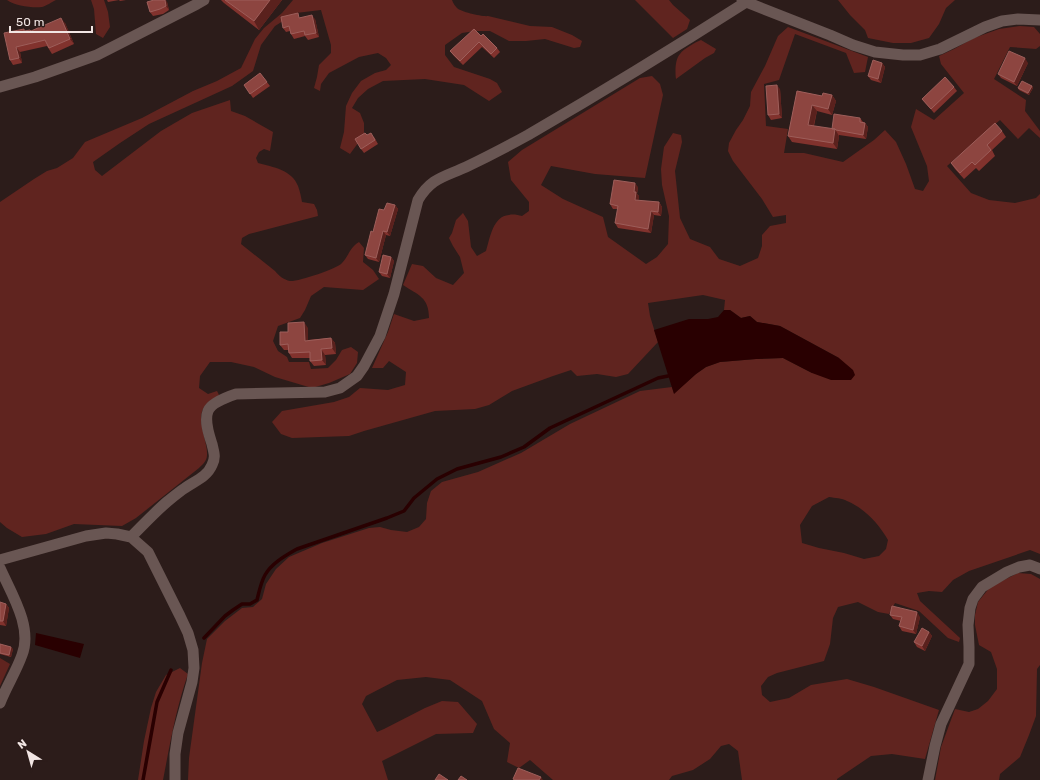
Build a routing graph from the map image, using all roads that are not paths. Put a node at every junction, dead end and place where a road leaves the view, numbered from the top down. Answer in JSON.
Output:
{"nodes":[{"id":1,"x":204,"y":0,"type":"edge"},
{"id":2,"x":744,"y":1,"type":"edge"},
{"id":3,"x":1040,"y":20,"type":"edge"},
{"id":4,"x":0,"y":87,"type":"edge"},
{"id":5,"x":131,"y":538,"type":"junction"},
{"id":6,"x":0,"y":560,"type":"edge"},
{"id":7,"x":0,"y":568,"type":"edge"},
{"id":8,"x":1040,"y":569,"type":"edge"},
{"id":9,"x":0,"y":703,"type":"edge"},
{"id":10,"x":175,"y":780,"type":"edge"},
{"id":11,"x":928,"y":780,"type":"edge"}],
"edges":[{"from":1,"to":4,"type":"street"},
{"from":2,"to":3,"type":"street"},
{"from":2,"to":5,"type":"street"},
{"from":5,"to":6,"type":"street"},
{"from":5,"to":10,"type":"street"},
{"from":7,"to":9,"type":"street"},
{"from":8,"to":11,"type":"street"}]}
